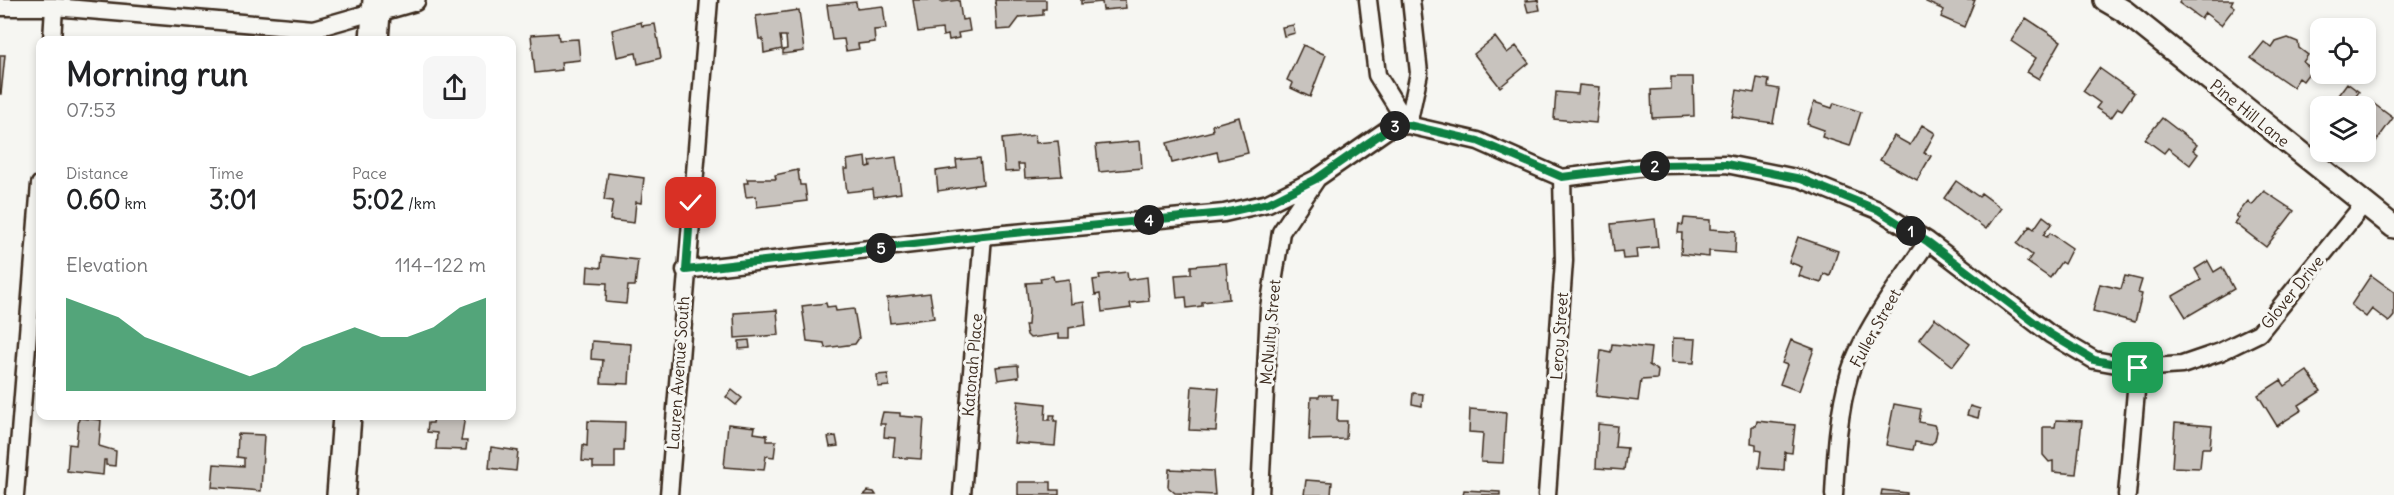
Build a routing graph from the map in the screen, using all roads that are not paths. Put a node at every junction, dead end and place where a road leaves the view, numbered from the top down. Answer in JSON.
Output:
{"nodes":[{"id":1,"x":414,"y":0,"type":"edge"},
{"id":2,"x":709,"y":0,"type":"edge"},
{"id":3,"x":1368,"y":0,"type":"edge"},
{"id":4,"x":1411,"y":0,"type":"edge"},
{"id":5,"x":2105,"y":0,"type":"edge"},
{"id":6,"x":377,"y":5,"type":"edge"},
{"id":7,"x":2128,"y":6,"type":"edge"},
{"id":8,"x":0,"y":7,"type":"edge"},
{"id":9,"x":54,"y":7,"type":"junction"},
{"id":10,"x":52,"y":36,"type":"edge"},
{"id":11,"x":374,"y":36,"type":"edge"},
{"id":12,"x":1408,"y":125,"type":"junction"},
{"id":13,"x":1562,"y":177,"type":"junction"},
{"id":14,"x":1316,"y":179,"type":"junction"},
{"id":15,"x":2363,"y":204,"type":"junction"},
{"id":16,"x":2394,"y":227,"type":"edge"},
{"id":17,"x":36,"y":234,"type":"edge"},
{"id":18,"x":983,"y":236,"type":"junction"},
{"id":19,"x":1928,"y":242,"type":"junction"},
{"id":20,"x":686,"y":270,"type":"junction"},
{"id":21,"x":2138,"y":368,"type":"junction"},
{"id":22,"x":347,"y":420,"type":"edge"},
{"id":23,"x":15,"y":495,"type":"edge"},
{"id":24,"x":341,"y":495,"type":"edge"},
{"id":25,"x":669,"y":495,"type":"edge"},
{"id":26,"x":962,"y":495,"type":"edge"},
{"id":27,"x":1260,"y":495,"type":"edge"},
{"id":28,"x":1547,"y":495,"type":"edge"},
{"id":29,"x":1834,"y":495,"type":"edge"},
{"id":30,"x":2127,"y":495,"type":"edge"}],
"edges":[{"from":1,"to":6,"type":"street"},
{"from":2,"to":20,"type":"street","name":"Lauren Avenue South"},
{"from":3,"to":12,"type":"street"},
{"from":4,"to":12,"type":"street"},
{"from":5,"to":7,"type":"street","name":"Pine Hill Lane"},
{"from":6,"to":9,"type":"street"},
{"from":6,"to":11,"type":"main road"},
{"from":7,"to":15,"type":"street","name":"Pine Hill Lane"},
{"from":8,"to":9,"type":"street"},
{"from":9,"to":10,"type":"street"},
{"from":12,"to":13,"type":"street"},
{"from":12,"to":14,"type":"street"},
{"from":13,"to":19,"type":"street","name":"Glover Drive"},
{"from":13,"to":28,"type":"street","name":"Leroy Street"},
{"from":14,"to":18,"type":"street"},
{"from":14,"to":27,"type":"street","name":"McNulty Street"},
{"from":15,"to":16,"type":"street","name":"Pine Hill Lane"},
{"from":15,"to":21,"type":"street","name":"Glover Drive"},
{"from":17,"to":23,"type":"street"},
{"from":18,"to":20,"type":"street"},
{"from":18,"to":26,"type":"street","name":"Katonah Place"},
{"from":19,"to":21,"type":"street","name":"Glover Drive"},
{"from":19,"to":29,"type":"street","name":"Fuller Street"},
{"from":20,"to":25,"type":"street","name":"Lauren Avenue South"},
{"from":21,"to":30,"type":"street"},
{"from":22,"to":24,"type":"main road"}]}
